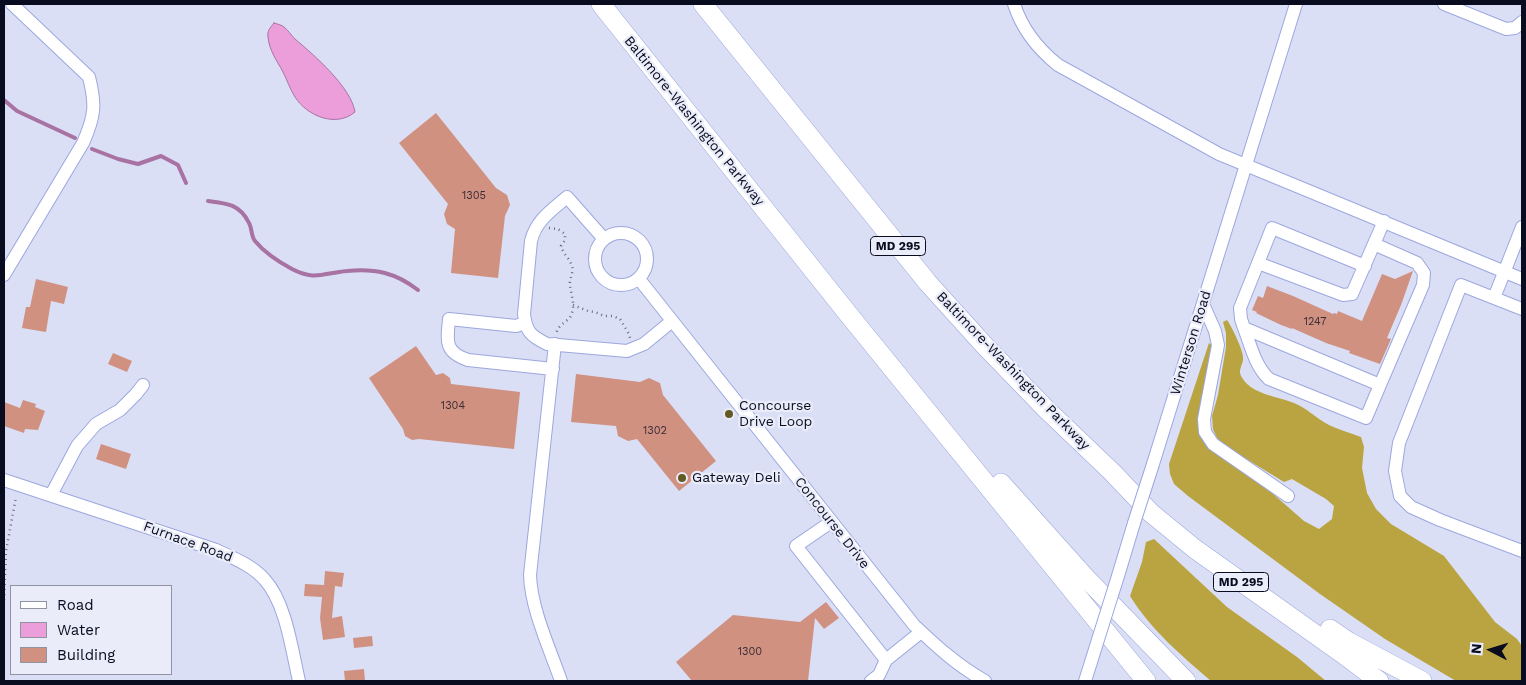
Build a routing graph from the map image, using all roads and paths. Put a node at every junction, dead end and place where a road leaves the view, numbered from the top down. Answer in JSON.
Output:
{"nodes":[{"id":1,"x":12,"y":4,"type":"edge"},
{"id":2,"x":601,"y":4,"type":"edge"},
{"id":3,"x":703,"y":4,"type":"edge"},
{"id":4,"x":1014,"y":4,"type":"edge"},
{"id":5,"x":1296,"y":4,"type":"edge"},
{"id":6,"x":1444,"y":4,"type":"edge"},
{"id":7,"x":1522,"y":22,"type":"edge"},
{"id":8,"x":692,"y":118,"type":"junction"},
{"id":9,"x":1246,"y":164,"type":"junction"},
{"id":10,"x":1384,"y":221,"type":"junction"},
{"id":11,"x":546,"y":226,"type":"dead end"},
{"id":12,"x":1522,"y":227,"type":"edge"},
{"id":13,"x":604,"y":239,"type":"junction"},
{"id":14,"x":1374,"y":244,"type":"junction"},
{"id":15,"x":1258,"y":263,"type":"junction"},
{"id":16,"x":1365,"y":266,"type":"junction"},
{"id":17,"x":1504,"y":271,"type":"junction"},
{"id":18,"x":4,"y":275,"type":"edge"},
{"id":19,"x":639,"y":279,"type":"junction"},
{"id":20,"x":1522,"y":279,"type":"edge"},
{"id":21,"x":1494,"y":298,"type":"junction"},
{"id":22,"x":1203,"y":304,"type":"junction"},
{"id":23,"x":573,"y":305,"type":"junction"},
{"id":24,"x":1522,"y":309,"type":"edge"},
{"id":25,"x":849,"y":315,"type":"junction"},
{"id":26,"x":672,"y":321,"type":"junction"},
{"id":27,"x":525,"y":324,"type":"junction"},
{"id":28,"x":1244,"y":328,"type":"junction"},
{"id":29,"x":556,"y":340,"type":"junction"},
{"id":30,"x":630,"y":342,"type":"dead end"},
{"id":31,"x":553,"y":369,"type":"junction"},
{"id":32,"x":143,"y":385,"type":"dead end"},
{"id":33,"x":1380,"y":385,"type":"junction"},
{"id":34,"x":1112,"y":472,"type":"junction"},
{"id":35,"x":4,"y":480,"type":"edge"},
{"id":36,"x":18,"y":484,"type":"junction"},
{"id":37,"x":51,"y":495,"type":"junction"},
{"id":38,"x":1288,"y":496,"type":"dead end"},
{"id":39,"x":831,"y":522,"type":"junction"},
{"id":40,"x":1522,"y":551,"type":"edge"},
{"id":41,"x":4,"y":600,"type":"edge"},
{"id":42,"x":921,"y":632,"type":"junction"},
{"id":43,"x":886,"y":660,"type":"junction"},
{"id":44,"x":299,"y":681,"type":"edge"},
{"id":45,"x":561,"y":681,"type":"edge"},
{"id":46,"x":871,"y":681,"type":"edge"},
{"id":47,"x":985,"y":681,"type":"edge"},
{"id":48,"x":1085,"y":681,"type":"edge"},
{"id":49,"x":1131,"y":681,"type":"edge"},
{"id":50,"x":1146,"y":681,"type":"edge"},
{"id":51,"x":1186,"y":681,"type":"edge"},
{"id":52,"x":1379,"y":681,"type":"edge"},
{"id":53,"x":1422,"y":681,"type":"edge"}],
"edges":[{"from":1,"to":18,"type":"street"},
{"from":2,"to":8,"type":"highway","name":"Baltimore-Washington Parkway"},
{"from":3,"to":34,"type":"highway","name":"Baltimore-Washington Parkway","number":"MD 295"},
{"from":4,"to":9,"type":"street"},
{"from":5,"to":9,"type":"street","name":"Winterson Road"},
{"from":6,"to":7,"type":"street"},
{"from":8,"to":25,"type":"highway","name":"Baltimore-Washington Parkway"},
{"from":8,"to":51,"type":"highway"},
{"from":9,"to":10,"type":"street"},
{"from":9,"to":22,"type":"street","name":"Winterson Road"},
{"from":10,"to":14,"type":"street"},
{"from":10,"to":17,"type":"street"},
{"from":11,"to":23,"type":"path"},
{"from":12,"to":17,"type":"street"},
{"from":13,"to":19,"type":"street"},
{"from":13,"to":19,"type":"street"},
{"from":13,"to":27,"type":"street"},
{"from":14,"to":16,"type":"street"},
{"from":14,"to":33,"type":"street"},
{"from":15,"to":16,"type":"street"},
{"from":15,"to":16,"type":"street"},
{"from":15,"to":28,"type":"street"},
{"from":17,"to":20,"type":"street"},
{"from":17,"to":21,"type":"street"},
{"from":19,"to":26,"type":"street","name":"Concourse Drive"},
{"from":21,"to":24,"type":"street"},
{"from":21,"to":40,"type":"street"},
{"from":22,"to":38,"type":"street"},
{"from":22,"to":48,"type":"street","name":"Winterson Road","bridge":true},
{"from":23,"to":29,"type":"path"},
{"from":23,"to":30,"type":"path"},
{"from":25,"to":49,"type":"highway"},
{"from":25,"to":50,"type":"highway","name":"Baltimore-Washington Parkway"},
{"from":26,"to":29,"type":"street"},
{"from":26,"to":39,"type":"street","name":"Concourse Drive"},
{"from":27,"to":29,"type":"street"},
{"from":27,"to":31,"type":"street"},
{"from":28,"to":33,"type":"street"},
{"from":28,"to":33,"type":"street"},
{"from":29,"to":31,"type":"street"},
{"from":31,"to":45,"type":"street"},
{"from":32,"to":37,"type":"street"},
{"from":34,"to":52,"type":"highway","name":"Baltimore-Washington Parkway","number":"MD 295"},
{"from":34,"to":53,"type":"highway"},
{"from":35,"to":36,"type":"street","name":"Furnace Road"},
{"from":36,"to":37,"type":"street","name":"Furnace Road"},
{"from":36,"to":41,"type":"path"},
{"from":37,"to":44,"type":"street","name":"Furnace Road"},
{"from":39,"to":42,"type":"street","name":"Concourse Drive"},
{"from":39,"to":43,"type":"street"},
{"from":42,"to":43,"type":"street"},
{"from":42,"to":47,"type":"street","name":"Concourse Drive"},
{"from":43,"to":46,"type":"street"}]}
